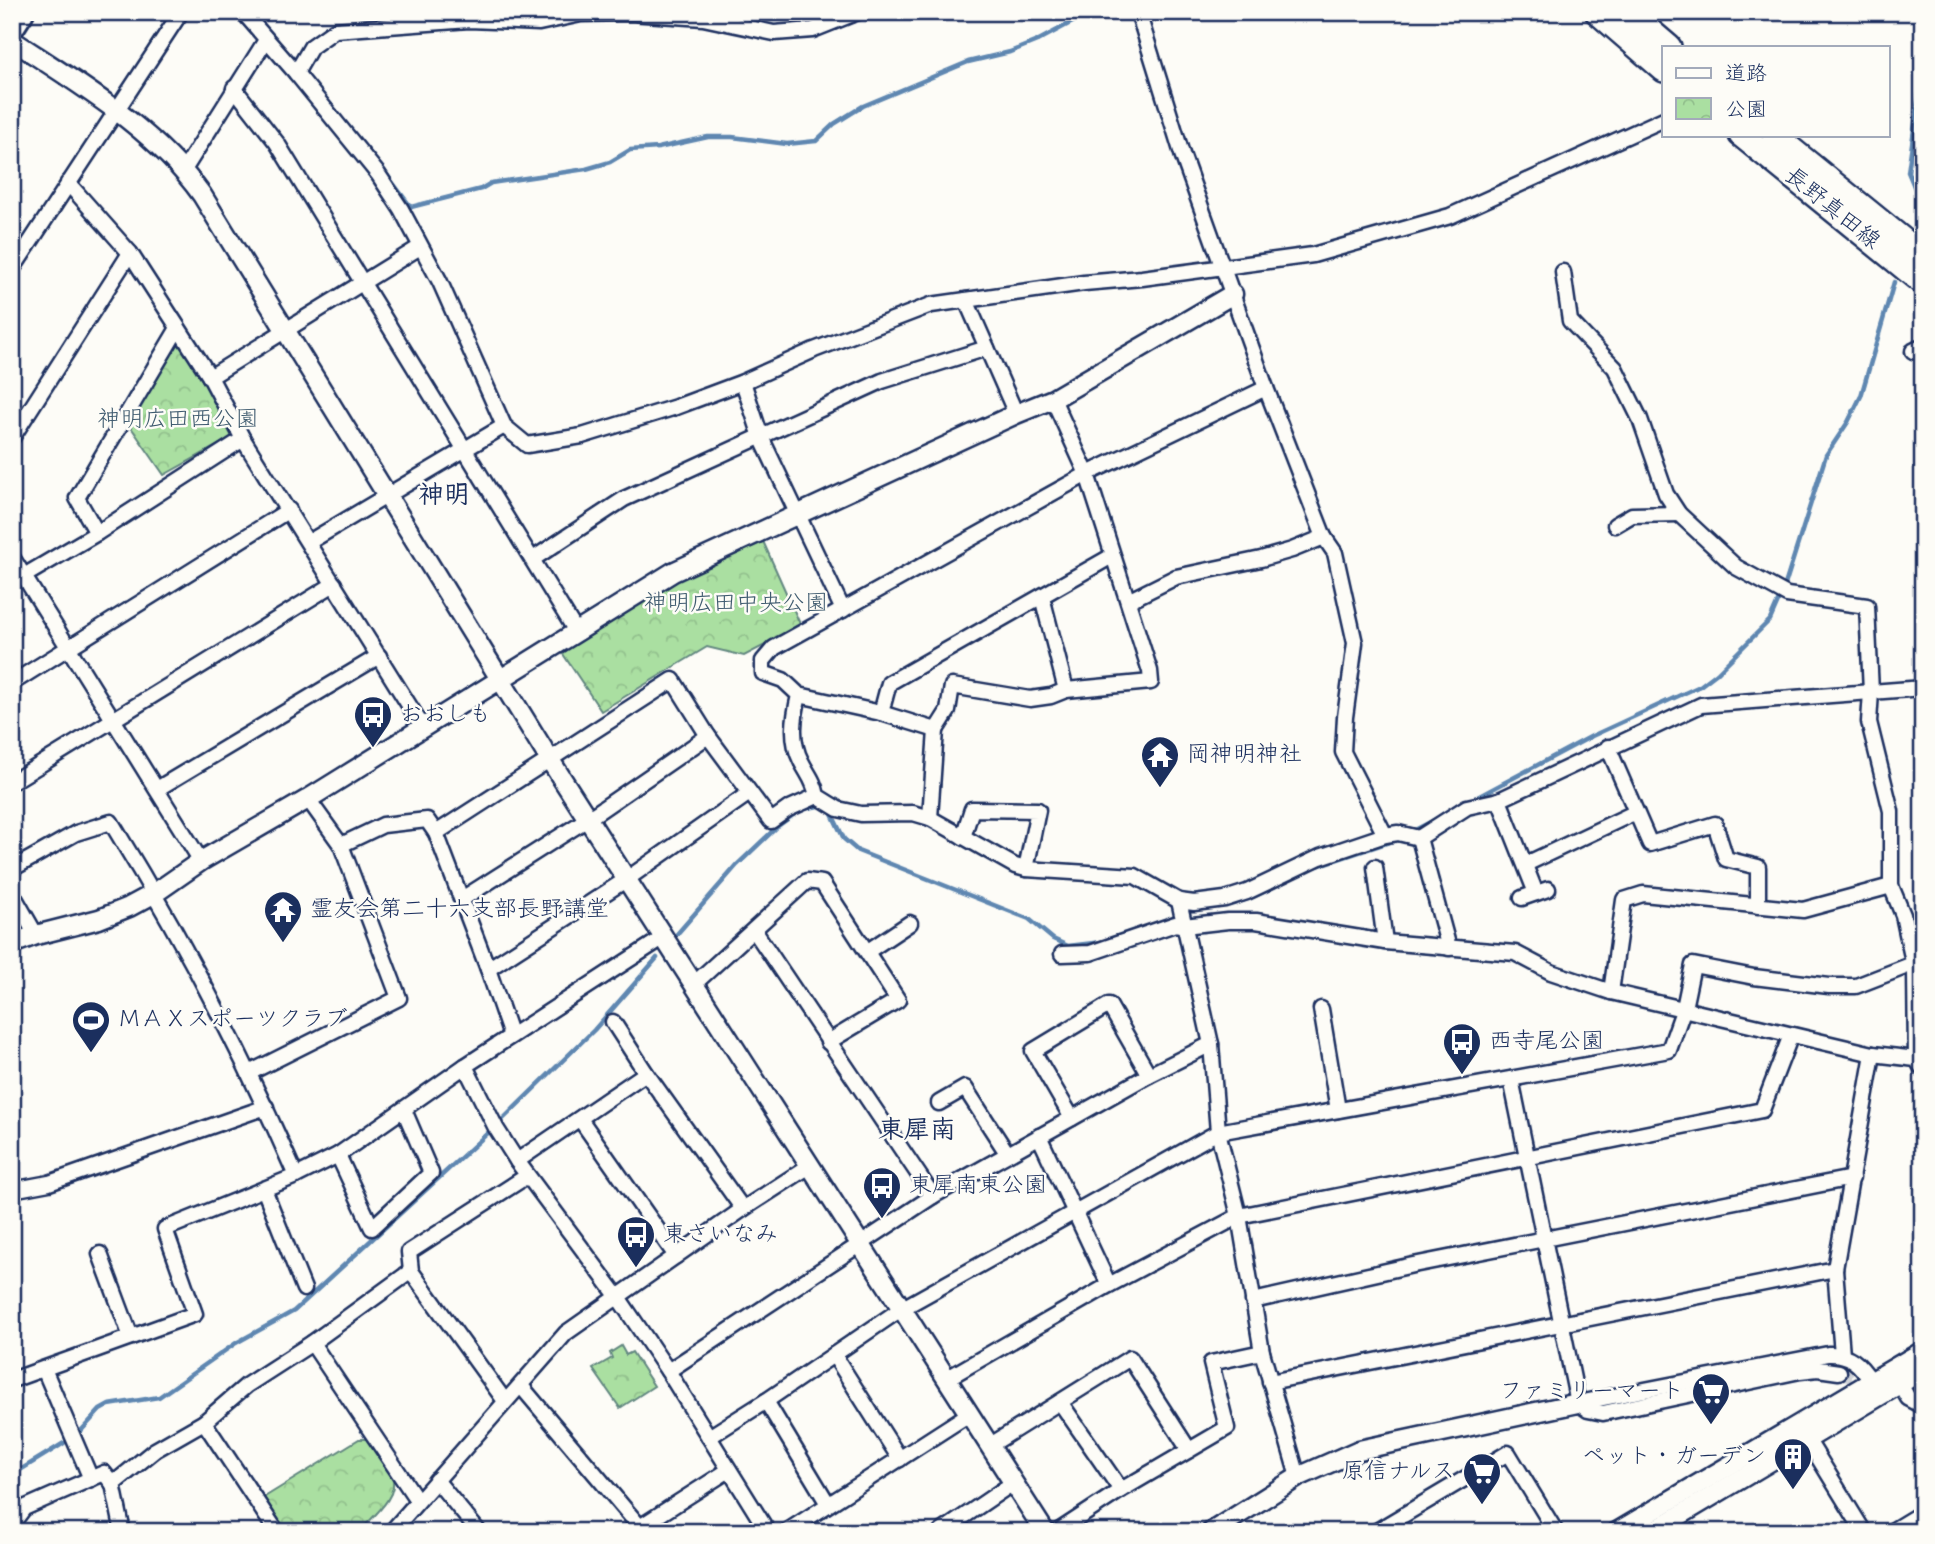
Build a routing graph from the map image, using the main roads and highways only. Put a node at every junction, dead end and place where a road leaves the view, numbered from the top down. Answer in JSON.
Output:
{"nodes":[{"id":1,"x":21,"y":12,"type":"edge"},
{"id":2,"x":1597,"y":12,"type":"edge"},
{"id":3,"x":1628,"y":12,"type":"edge"},
{"id":4,"x":12,"y":26,"type":"edge"},
{"id":5,"x":1668,"y":46,"type":"edge"},
{"id":6,"x":1662,"y":68,"type":"edge"},
{"id":7,"x":1742,"y":136,"type":"edge"},
{"id":8,"x":1775,"y":136,"type":"edge"},
{"id":9,"x":1923,"y":256,"type":"edge"},
{"id":10,"x":1923,"y":283,"type":"edge"}],
"edges":[{"from":1,"to":4,"type":"highway"},
{"from":2,"to":6,"type":"main road"},
{"from":3,"to":5,"type":"main road"},
{"from":7,"to":10,"type":"main road","name":"長野真田線"},
{"from":8,"to":9,"type":"main road","name":"長野真田線"}]}
